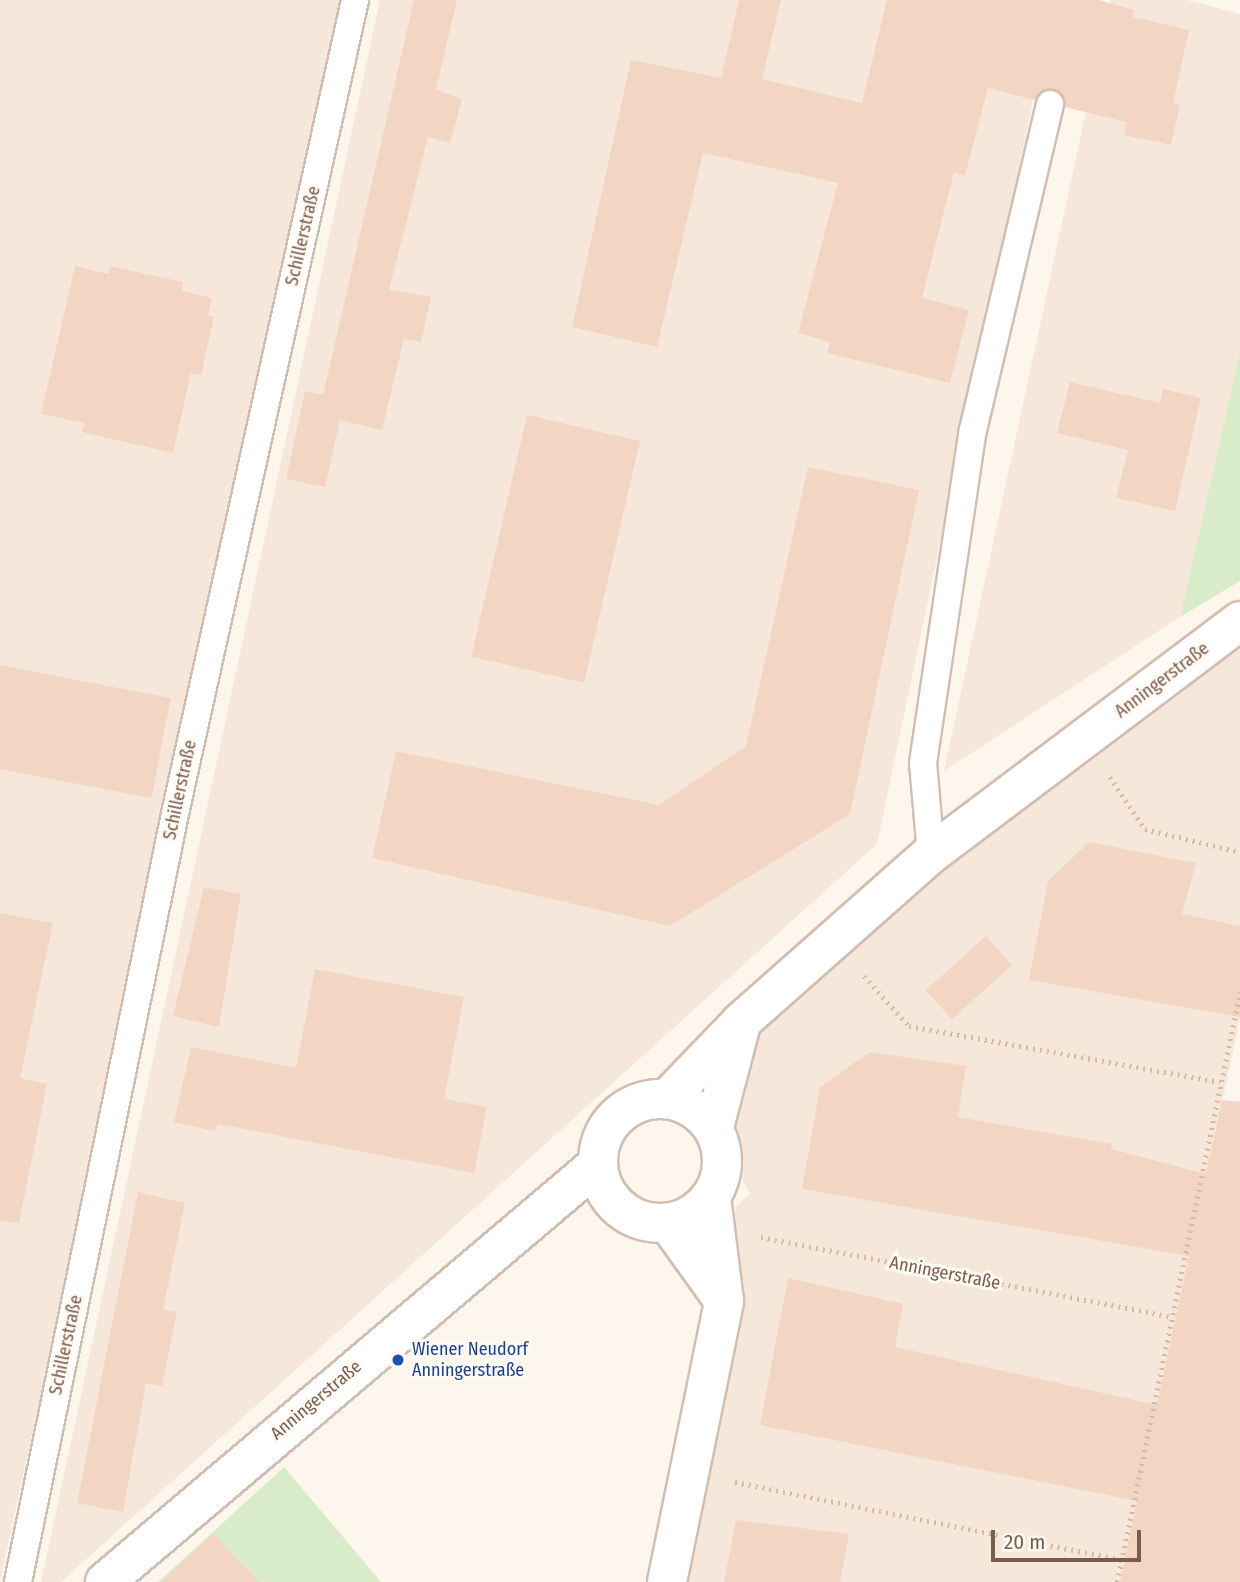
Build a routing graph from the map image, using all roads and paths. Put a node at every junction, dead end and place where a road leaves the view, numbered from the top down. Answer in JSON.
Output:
{"nodes":[{"id":1,"x":355,"y":0,"type":"edge"},
{"id":2,"x":1050,"y":104,"type":"dead end"},
{"id":3,"x":1240,"y":621,"type":"edge"},
{"id":4,"x":1084,"y":738,"type":"junction"},
{"id":5,"x":1240,"y":852,"type":"edge"},
{"id":6,"x":930,"y":854,"type":"junction"},
{"id":7,"x":833,"y":941,"type":"junction"},
{"id":8,"x":1240,"y":992,"type":"edge"},
{"id":9,"x":741,"y":1022,"type":"junction"},
{"id":10,"x":1220,"y":1082,"type":"junction"},
{"id":11,"x":667,"y":1099,"type":"junction"},
{"id":12,"x":714,"y":1127,"type":"junction"},
{"id":13,"x":603,"y":1180,"type":"junction"},
{"id":14,"x":715,"y":1213,"type":"junction"},
{"id":15,"x":668,"y":1223,"type":"junction"},
{"id":16,"x":724,"y":1301,"type":"junction"},
{"id":17,"x":1171,"y":1317,"type":"junction"},
{"id":18,"x":690,"y":1472,"type":"junction"},
{"id":19,"x":1122,"y":1560,"type":"junction"},
{"id":20,"x":18,"y":1582,"type":"edge"},
{"id":21,"x":104,"y":1582,"type":"edge"},
{"id":22,"x":667,"y":1582,"type":"edge"},
{"id":23,"x":1117,"y":1582,"type":"edge"}],
"edges":[{"from":1,"to":20,"type":"lane","name":"Schillerstraße"},
{"from":2,"to":6,"type":"lane"},
{"from":3,"to":4,"type":"street","name":"Anningerstraße"},
{"from":4,"to":5,"type":"path"},
{"from":4,"to":6,"type":"street","name":"Anningerstraße"},
{"from":6,"to":7,"type":"street","name":"Anningerstraße"},
{"from":7,"to":9,"type":"street","name":"Anningerstraße"},
{"from":7,"to":10,"type":"path"},
{"from":8,"to":10,"type":"path"},
{"from":9,"to":11,"type":"street","name":"Anningerstraße"},
{"from":9,"to":12,"type":"street"},
{"from":10,"to":17,"type":"path"},
{"from":11,"to":12,"type":"street"},
{"from":11,"to":13,"type":"street"},
{"from":12,"to":14,"type":"street"},
{"from":13,"to":15,"type":"street"},
{"from":13,"to":21,"type":"street","name":"Anningerstraße"},
{"from":14,"to":15,"type":"street"},
{"from":14,"to":16,"type":"street"},
{"from":14,"to":17,"type":"path","name":"Anningerstraße"},
{"from":15,"to":16,"type":"street"},
{"from":16,"to":18,"type":"street"},
{"from":17,"to":19,"type":"path"},
{"from":18,"to":19,"type":"path"},
{"from":18,"to":22,"type":"street"},
{"from":19,"to":23,"type":"path"}]}
